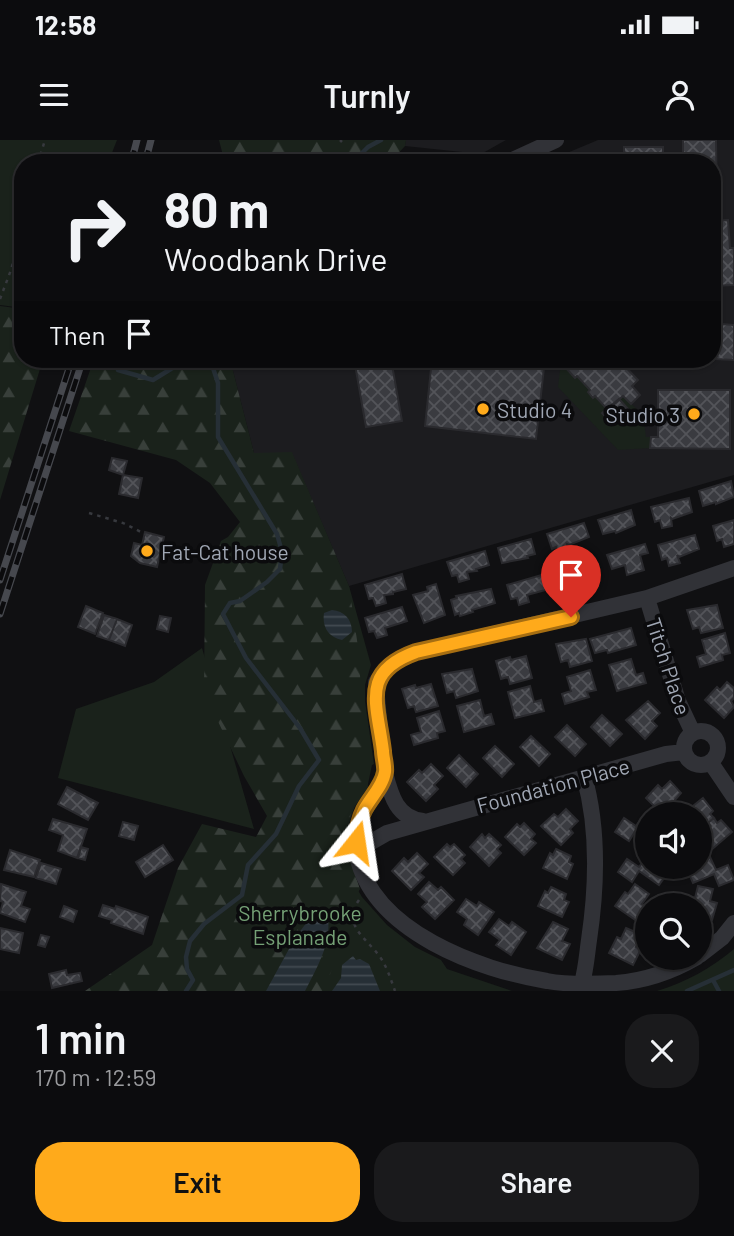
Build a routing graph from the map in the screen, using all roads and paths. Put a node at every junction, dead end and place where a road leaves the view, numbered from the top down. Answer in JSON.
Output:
{"nodes":[{"id":1,"x":555,"y":140,"type":"edge"},
{"id":2,"x":525,"y":154,"type":"edge"},
{"id":3,"x":14,"y":259,"type":"edge"},
{"id":4,"x":0,"y":299,"type":"edge"},
{"id":5,"x":89,"y":513,"type":"dead end"},
{"id":6,"x":145,"y":534,"type":"dead end"},
{"id":7,"x":734,"y":568,"type":"edge"},
{"id":8,"x":648,"y":598,"type":"junction"},
{"id":9,"x":693,"y":733,"type":"junction"},
{"id":10,"x":734,"y":735,"type":"edge"},
{"id":11,"x":717,"y":740,"type":"junction"},
{"id":12,"x":684,"y":752,"type":"junction"},
{"id":13,"x":711,"y":763,"type":"junction"},
{"id":14,"x":385,"y":773,"type":"junction"},
{"id":15,"x":584,"y":776,"type":"junction"},
{"id":16,"x":734,"y":797,"type":"edge"},
{"id":17,"x":360,"y":818,"type":"junction"},
{"id":18,"x":423,"y":821,"type":"junction"},
{"id":19,"x":387,"y":833,"type":"junction"},
{"id":20,"x":357,"y":857,"type":"junction"},
{"id":21,"x":363,"y":895,"type":"dead end"},
{"id":22,"x":734,"y":922,"type":"edge"},
{"id":23,"x":712,"y":946,"type":"edge"},
{"id":24,"x":671,"y":970,"type":"edge"},
{"id":25,"x":582,"y":983,"type":"junction"},
{"id":26,"x":395,"y":991,"type":"edge"}],
"edges":[{"from":1,"to":2,"type":"street"},
{"from":3,"to":4,"type":"path"},
{"from":5,"to":6,"type":"path"},
{"from":7,"to":8,"type":"street"},
{"from":8,"to":9,"type":"street","name":"Titch Place"},
{"from":8,"to":14,"type":"street"},
{"from":9,"to":11,"type":"street"},
{"from":9,"to":12,"type":"street"},
{"from":10,"to":11,"type":"street"},
{"from":11,"to":13,"type":"street"},
{"from":12,"to":13,"type":"street"},
{"from":12,"to":15,"type":"street","name":"Foundation Place"},
{"from":13,"to":16,"type":"street"},
{"from":14,"to":17,"type":"street"},
{"from":14,"to":18,"type":"street"},
{"from":15,"to":18,"type":"street","name":"Foundation Place"},
{"from":15,"to":25,"type":"street"},
{"from":17,"to":19,"type":"street"},
{"from":17,"to":20,"type":"street"},
{"from":18,"to":19,"type":"street","name":"Foundation Place"},
{"from":19,"to":20,"type":"street","name":"Foundation Place"},
{"from":20,"to":25,"type":"street"},
{"from":21,"to":26,"type":"path"},
{"from":22,"to":23,"type":"street"},
{"from":24,"to":25,"type":"street"}]}
